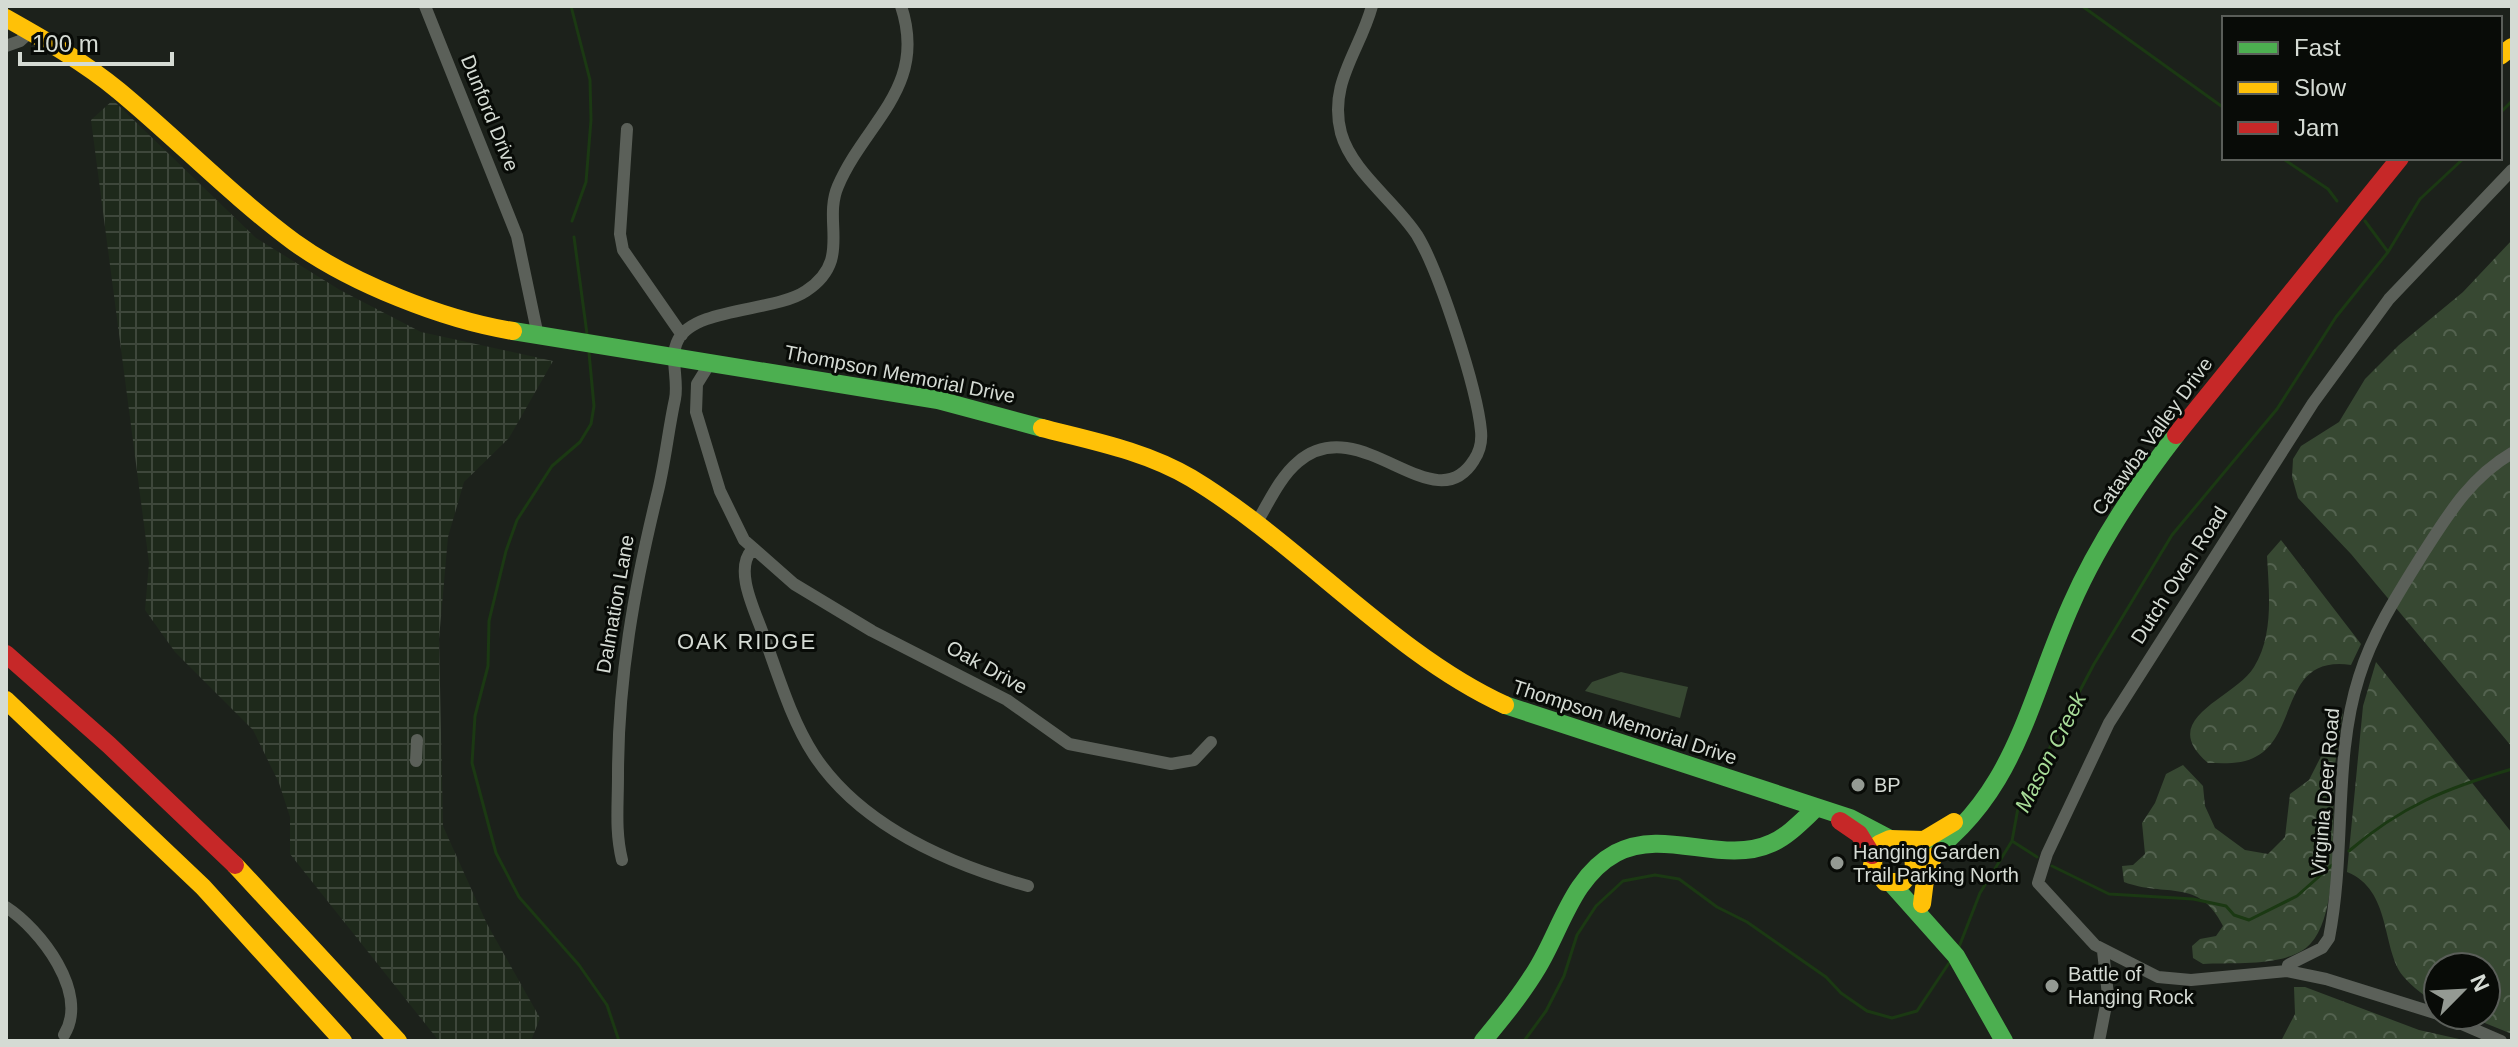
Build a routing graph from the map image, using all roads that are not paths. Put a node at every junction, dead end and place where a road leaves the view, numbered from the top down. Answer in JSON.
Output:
{"nodes":[{"id":1,"x":425,"y":6,"type":"edge"},
{"id":2,"x":901,"y":6,"type":"edge"},
{"id":3,"x":1372,"y":6,"type":"edge"},
{"id":4,"x":6,"y":18,"type":"edge"},
{"id":5,"x":31,"y":31,"type":"junction"},
{"id":6,"x":6,"y":46,"type":"edge"},
{"id":7,"x":627,"y":129,"type":"dead end"},
{"id":8,"x":2398,"y":160,"type":"edge"},
{"id":9,"x":2512,"y":170,"type":"edge"},
{"id":10,"x":682,"y":335,"type":"junction"},
{"id":11,"x":538,"y":336,"type":"junction"},
{"id":12,"x":674,"y":358,"type":"junction"},
{"id":13,"x":710,"y":363,"type":"junction"},
{"id":14,"x":2512,"y":453,"type":"edge"},
{"id":15,"x":1257,"y":522,"type":"junction"},
{"id":16,"x":752,"y":550,"type":"junction"},
{"id":17,"x":6,"y":654,"type":"edge"},
{"id":18,"x":6,"y":700,"type":"edge"},
{"id":19,"x":417,"y":740,"type":"dead end"},
{"id":20,"x":1211,"y":742,"type":"dead end"},
{"id":21,"x":416,"y":761,"type":"dead end"},
{"id":22,"x":1999,"y":776,"type":"junction"},
{"id":23,"x":1823,"y":812,"type":"junction"},
{"id":24,"x":1893,"y":838,"type":"junction"},
{"id":25,"x":1872,"y":855,"type":"junction"},
{"id":26,"x":1934,"y":856,"type":"junction"},
{"id":27,"x":622,"y":860,"type":"dead end"},
{"id":28,"x":1914,"y":870,"type":"junction"},
{"id":29,"x":1891,"y":883,"type":"junction"},
{"id":30,"x":1028,"y":886,"type":"dead end"},
{"id":31,"x":6,"y":907,"type":"edge"},
{"id":32,"x":1929,"y":916,"type":"junction"},
{"id":33,"x":2103,"y":951,"type":"junction"},
{"id":34,"x":2287,"y":971,"type":"junction"},
{"id":35,"x":2422,"y":1010,"type":"edge"},
{"id":36,"x":2477,"y":1031,"type":"edge"},
{"id":37,"x":64,"y":1035,"type":"dead end"},
{"id":38,"x":343,"y":1041,"type":"edge"},
{"id":39,"x":398,"y":1041,"type":"edge"},
{"id":40,"x":1483,"y":1041,"type":"edge"},
{"id":41,"x":2004,"y":1041,"type":"edge"},
{"id":42,"x":2099,"y":1041,"type":"edge"},
{"id":43,"x":2501,"y":1041,"type":"edge"}],
"edges":[{"from":1,"to":11,"type":"street","name":"Dunford Drive"},
{"from":2,"to":10,"type":"street"},
{"from":3,"to":15,"type":"street"},
{"from":4,"to":5,"type":"main road","name":"Thompson Memorial Drive"},
{"from":5,"to":6,"type":"street"},
{"from":5,"to":11,"type":"main road","name":"Thompson Memorial Drive"},
{"from":7,"to":10,"type":"street"},
{"from":8,"to":22,"type":"main road","name":"Catawba Valley Drive"},
{"from":9,"to":33,"type":"street","name":"Dutch Oven Road"},
{"from":10,"to":12,"type":"street"},
{"from":11,"to":12,"type":"main road","name":"Thompson Memorial Drive"},
{"from":12,"to":13,"type":"main road","name":"Thompson Memorial Drive"},
{"from":12,"to":27,"type":"street","name":"Dalmation Lane"},
{"from":13,"to":15,"type":"main road","name":"Thompson Memorial Drive"},
{"from":13,"to":16,"type":"street","name":"Oak Drive"},
{"from":14,"to":34,"type":"street","name":"Virginia Deer Road"},
{"from":15,"to":23,"type":"main road","name":"Thompson Memorial Drive"},
{"from":16,"to":20,"type":"street","name":"Oak Drive"},
{"from":16,"to":30,"type":"street"},
{"from":17,"to":39,"type":"main road"},
{"from":18,"to":38,"type":"main road"},
{"from":19,"to":21,"type":"street"},
{"from":22,"to":24,"type":"main road","name":"Catawba Valley Drive"},
{"from":22,"to":26,"type":"main road","name":"Catawba Valley Drive"},
{"from":23,"to":24,"type":"main road","name":"Thompson Memorial Drive"},
{"from":23,"to":25,"type":"main road","name":"Thompson Memorial Drive"},
{"from":23,"to":40,"type":"main road"},
{"from":24,"to":25,"type":"main road"},
{"from":24,"to":28,"type":"main road"},
{"from":25,"to":29,"type":"main road"},
{"from":26,"to":28,"type":"main road","name":"Catawba Valley Drive"},
{"from":26,"to":32,"type":"main road"},
{"from":28,"to":29,"type":"main road"},
{"from":28,"to":32,"type":"main road"},
{"from":29,"to":32,"type":"main road"},
{"from":31,"to":37,"type":"street"},
{"from":32,"to":41,"type":"main road"},
{"from":33,"to":34,"type":"street"},
{"from":33,"to":42,"type":"street"},
{"from":34,"to":35,"type":"street"},
{"from":36,"to":43,"type":"street"}]}
